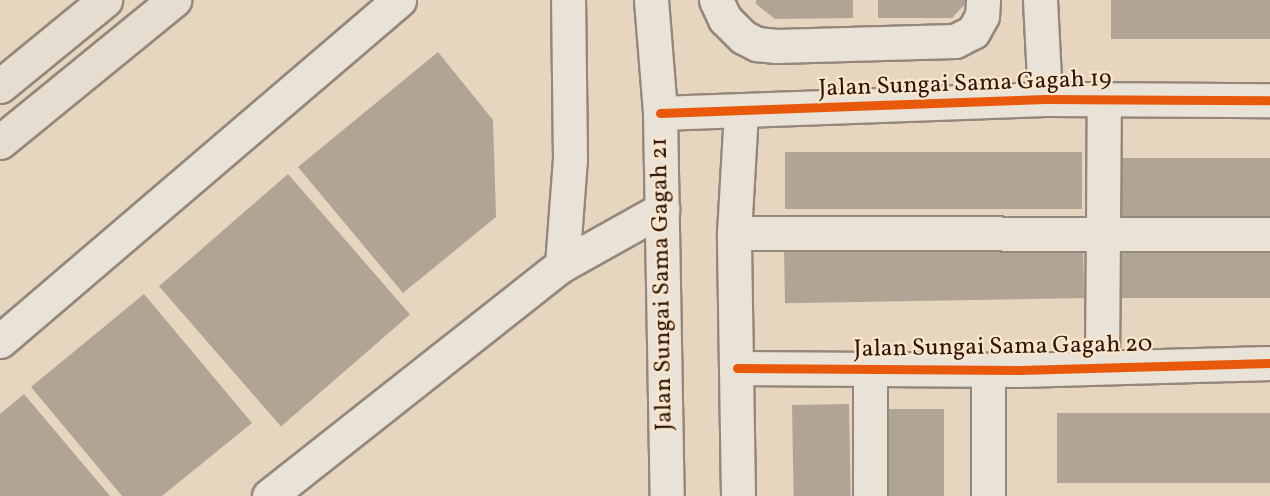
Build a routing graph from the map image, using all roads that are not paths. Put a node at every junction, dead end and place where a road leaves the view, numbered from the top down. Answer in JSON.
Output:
{"nodes":[{"id":1,"x":105,"y":0,"type":"edge"},
{"id":2,"x":174,"y":0,"type":"edge"},
{"id":3,"x":399,"y":0,"type":"edge"},
{"id":4,"x":568,"y":0,"type":"edge"},
{"id":5,"x":651,"y":0,"type":"edge"},
{"id":6,"x":716,"y":0,"type":"edge"},
{"id":7,"x":983,"y":0,"type":"edge"},
{"id":8,"x":1040,"y":0,"type":"edge"},
{"id":9,"x":0,"y":86,"type":"edge"},
{"id":10,"x":1045,"y":99,"type":"junction"},
{"id":11,"x":1104,"y":99,"type":"junction"},
{"id":12,"x":1270,"y":100,"type":"edge"},
{"id":13,"x":741,"y":111,"type":"junction"},
{"id":14,"x":660,"y":113,"type":"junction"},
{"id":15,"x":0,"y":142,"type":"edge"},
{"id":16,"x":662,"y":209,"type":"junction"},
{"id":17,"x":1103,"y":232,"type":"junction"},
{"id":18,"x":734,"y":233,"type":"junction"},
{"id":19,"x":1270,"y":234,"type":"edge"},
{"id":20,"x":562,"y":265,"type":"junction"},
{"id":21,"x":0,"y":340,"type":"edge"},
{"id":22,"x":1270,"y":363,"type":"edge"},
{"id":23,"x":1102,"y":366,"type":"junction"},
{"id":24,"x":736,"y":368,"type":"junction"},
{"id":25,"x":870,"y":370,"type":"junction"},
{"id":26,"x":988,"y":370,"type":"junction"},
{"id":27,"x":269,"y":496,"type":"edge"},
{"id":28,"x":667,"y":496,"type":"edge"},
{"id":29,"x":738,"y":496,"type":"edge"},
{"id":30,"x":870,"y":496,"type":"edge"},
{"id":31,"x":988,"y":496,"type":"edge"}],
"edges":[{"from":1,"to":9,"type":"main road"},
{"from":2,"to":15,"type":"main road"},
{"from":3,"to":21,"type":"street"},
{"from":4,"to":20,"type":"street"},
{"from":5,"to":14,"type":"street","name":"Jalan Sungai Sama Gagah 21"},
{"from":6,"to":7,"type":"street"},
{"from":8,"to":10,"type":"street"},
{"from":10,"to":11,"type":"street","name":"Jalan Sungai Sama Gagah 19"},
{"from":10,"to":13,"type":"street","name":"Jalan Sungai Sama Gagah 19"},
{"from":11,"to":12,"type":"street","name":"Jalan Sungai Sama Gagah 19"},
{"from":11,"to":17,"type":"street"},
{"from":13,"to":14,"type":"street","name":"Jalan Sungai Sama Gagah 19"},
{"from":13,"to":18,"type":"street"},
{"from":14,"to":16,"type":"street","name":"Jalan Sungai Sama Gagah 21"},
{"from":16,"to":20,"type":"street"},
{"from":16,"to":28,"type":"street","name":"Jalan Sungai Sama Gagah 21"},
{"from":17,"to":18,"type":"street"},
{"from":17,"to":19,"type":"street"},
{"from":17,"to":23,"type":"street"},
{"from":18,"to":24,"type":"street"},
{"from":20,"to":27,"type":"street"},
{"from":22,"to":23,"type":"street","name":"Jalan Sungai Sama Gagah 20"},
{"from":23,"to":26,"type":"street","name":"Jalan Sungai Sama Gagah 20"},
{"from":24,"to":25,"type":"street","name":"Jalan Sungai Sama Gagah 20"},
{"from":24,"to":29,"type":"street"},
{"from":25,"to":26,"type":"street","name":"Jalan Sungai Sama Gagah 20"},
{"from":25,"to":30,"type":"street"},
{"from":26,"to":31,"type":"street"}]}
